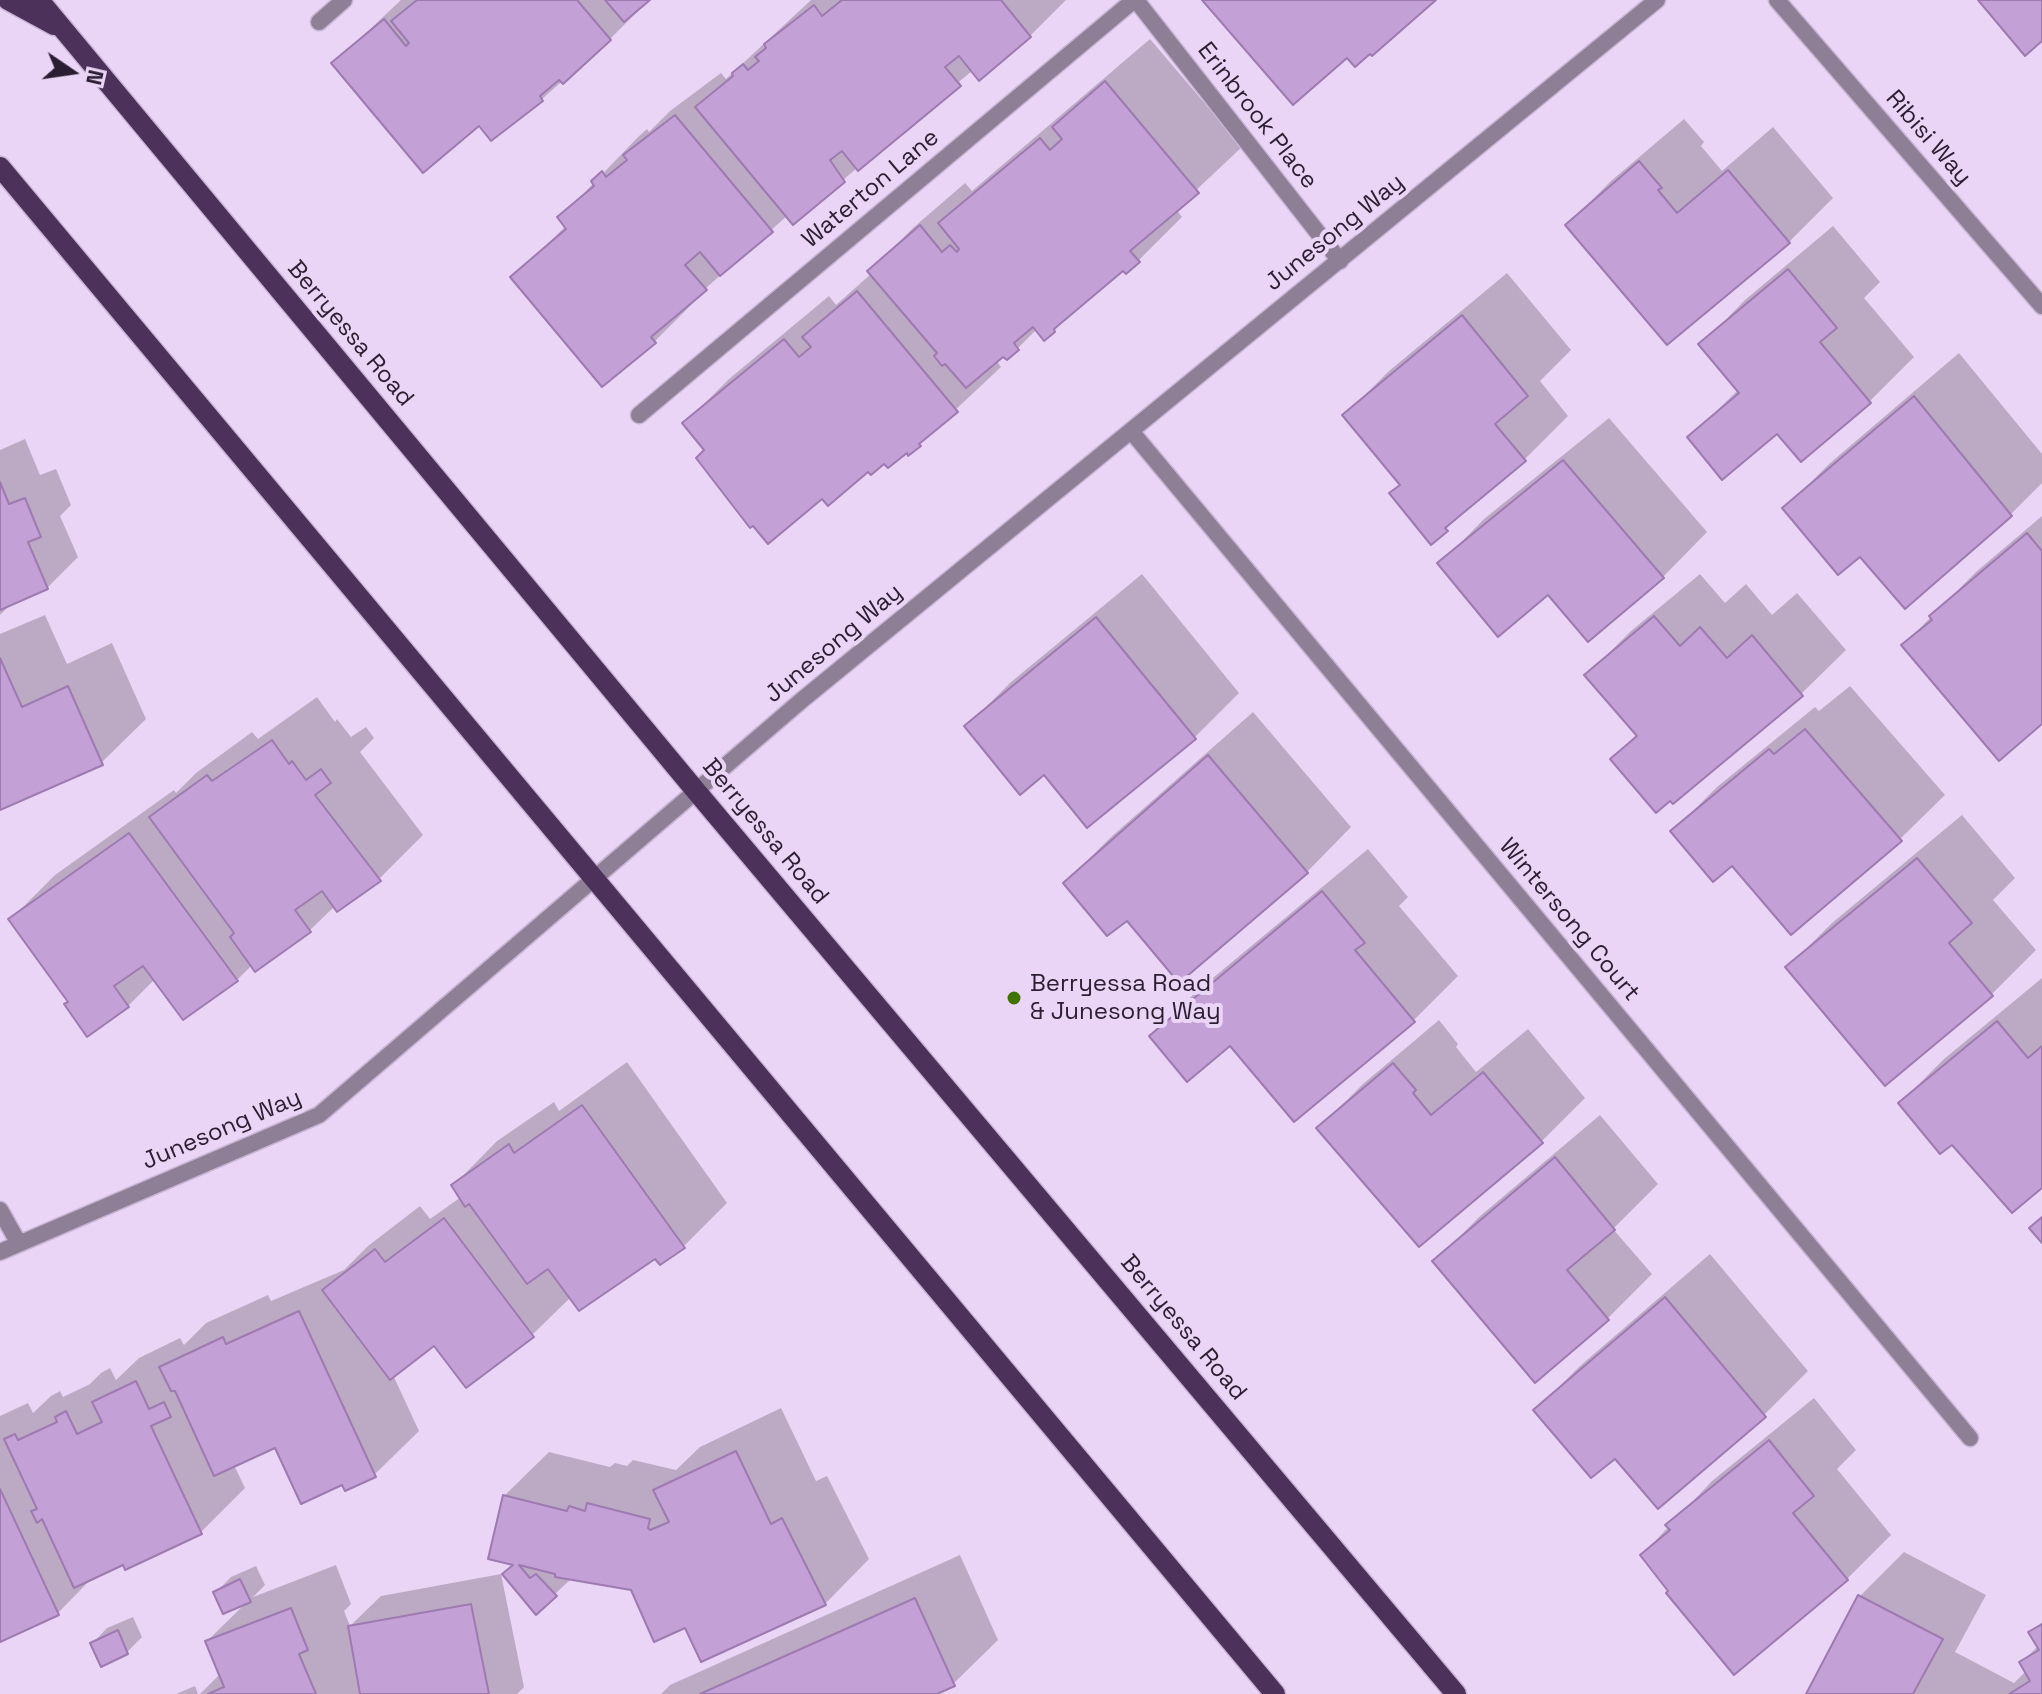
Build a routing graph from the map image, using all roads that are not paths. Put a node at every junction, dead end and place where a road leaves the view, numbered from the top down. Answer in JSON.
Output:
{"nodes":[{"id":1,"x":8,"y":0,"type":"edge"},
{"id":2,"x":39,"y":0,"type":"edge"},
{"id":3,"x":344,"y":0,"type":"edge"},
{"id":4,"x":1135,"y":0,"type":"edge"},
{"id":5,"x":1657,"y":0,"type":"edge"},
{"id":6,"x":1777,"y":0,"type":"edge"},
{"id":7,"x":319,"y":22,"type":"dead end"},
{"id":8,"x":64,"y":31,"type":"junction"},
{"id":9,"x":0,"y":167,"type":"edge"},
{"id":10,"x":1340,"y":261,"type":"junction"},
{"id":11,"x":2042,"y":306,"type":"edge"},
{"id":12,"x":639,"y":415,"type":"dead end"},
{"id":13,"x":1131,"y":431,"type":"junction"},
{"id":14,"x":696,"y":791,"type":"junction"},
{"id":15,"x":594,"y":880,"type":"junction"},
{"id":16,"x":0,"y":1210,"type":"edge"},
{"id":17,"x":18,"y":1242,"type":"junction"},
{"id":18,"x":0,"y":1252,"type":"edge"},
{"id":19,"x":1970,"y":1438,"type":"dead end"},
{"id":20,"x":1275,"y":1694,"type":"edge"},
{"id":21,"x":1456,"y":1694,"type":"edge"}],
"edges":[{"from":1,"to":8,"type":"main road"},
{"from":2,"to":8,"type":"main road","name":"Berryessa Road"},
{"from":3,"to":7,"type":"street"},
{"from":4,"to":10,"type":"street","name":"Erinbrook Place"},
{"from":4,"to":12,"type":"street","name":"Waterton Lane"},
{"from":5,"to":10,"type":"street","name":"Junesong Way"},
{"from":6,"to":11,"type":"street","name":"Ribisi Way"},
{"from":8,"to":14,"type":"main road","name":"Berryessa Road"},
{"from":9,"to":15,"type":"main road"},
{"from":10,"to":13,"type":"street","name":"Junesong Way"},
{"from":13,"to":14,"type":"street","name":"Junesong Way"},
{"from":13,"to":19,"type":"street","name":"Wintersong Court"},
{"from":14,"to":15,"type":"street","name":"Junesong Way"},
{"from":14,"to":21,"type":"main road","name":"Berryessa Road"},
{"from":15,"to":17,"type":"street","name":"Junesong Way"},
{"from":15,"to":20,"type":"main road"},
{"from":16,"to":17,"type":"street"},
{"from":17,"to":18,"type":"street","name":"Junesong Way"}]}
